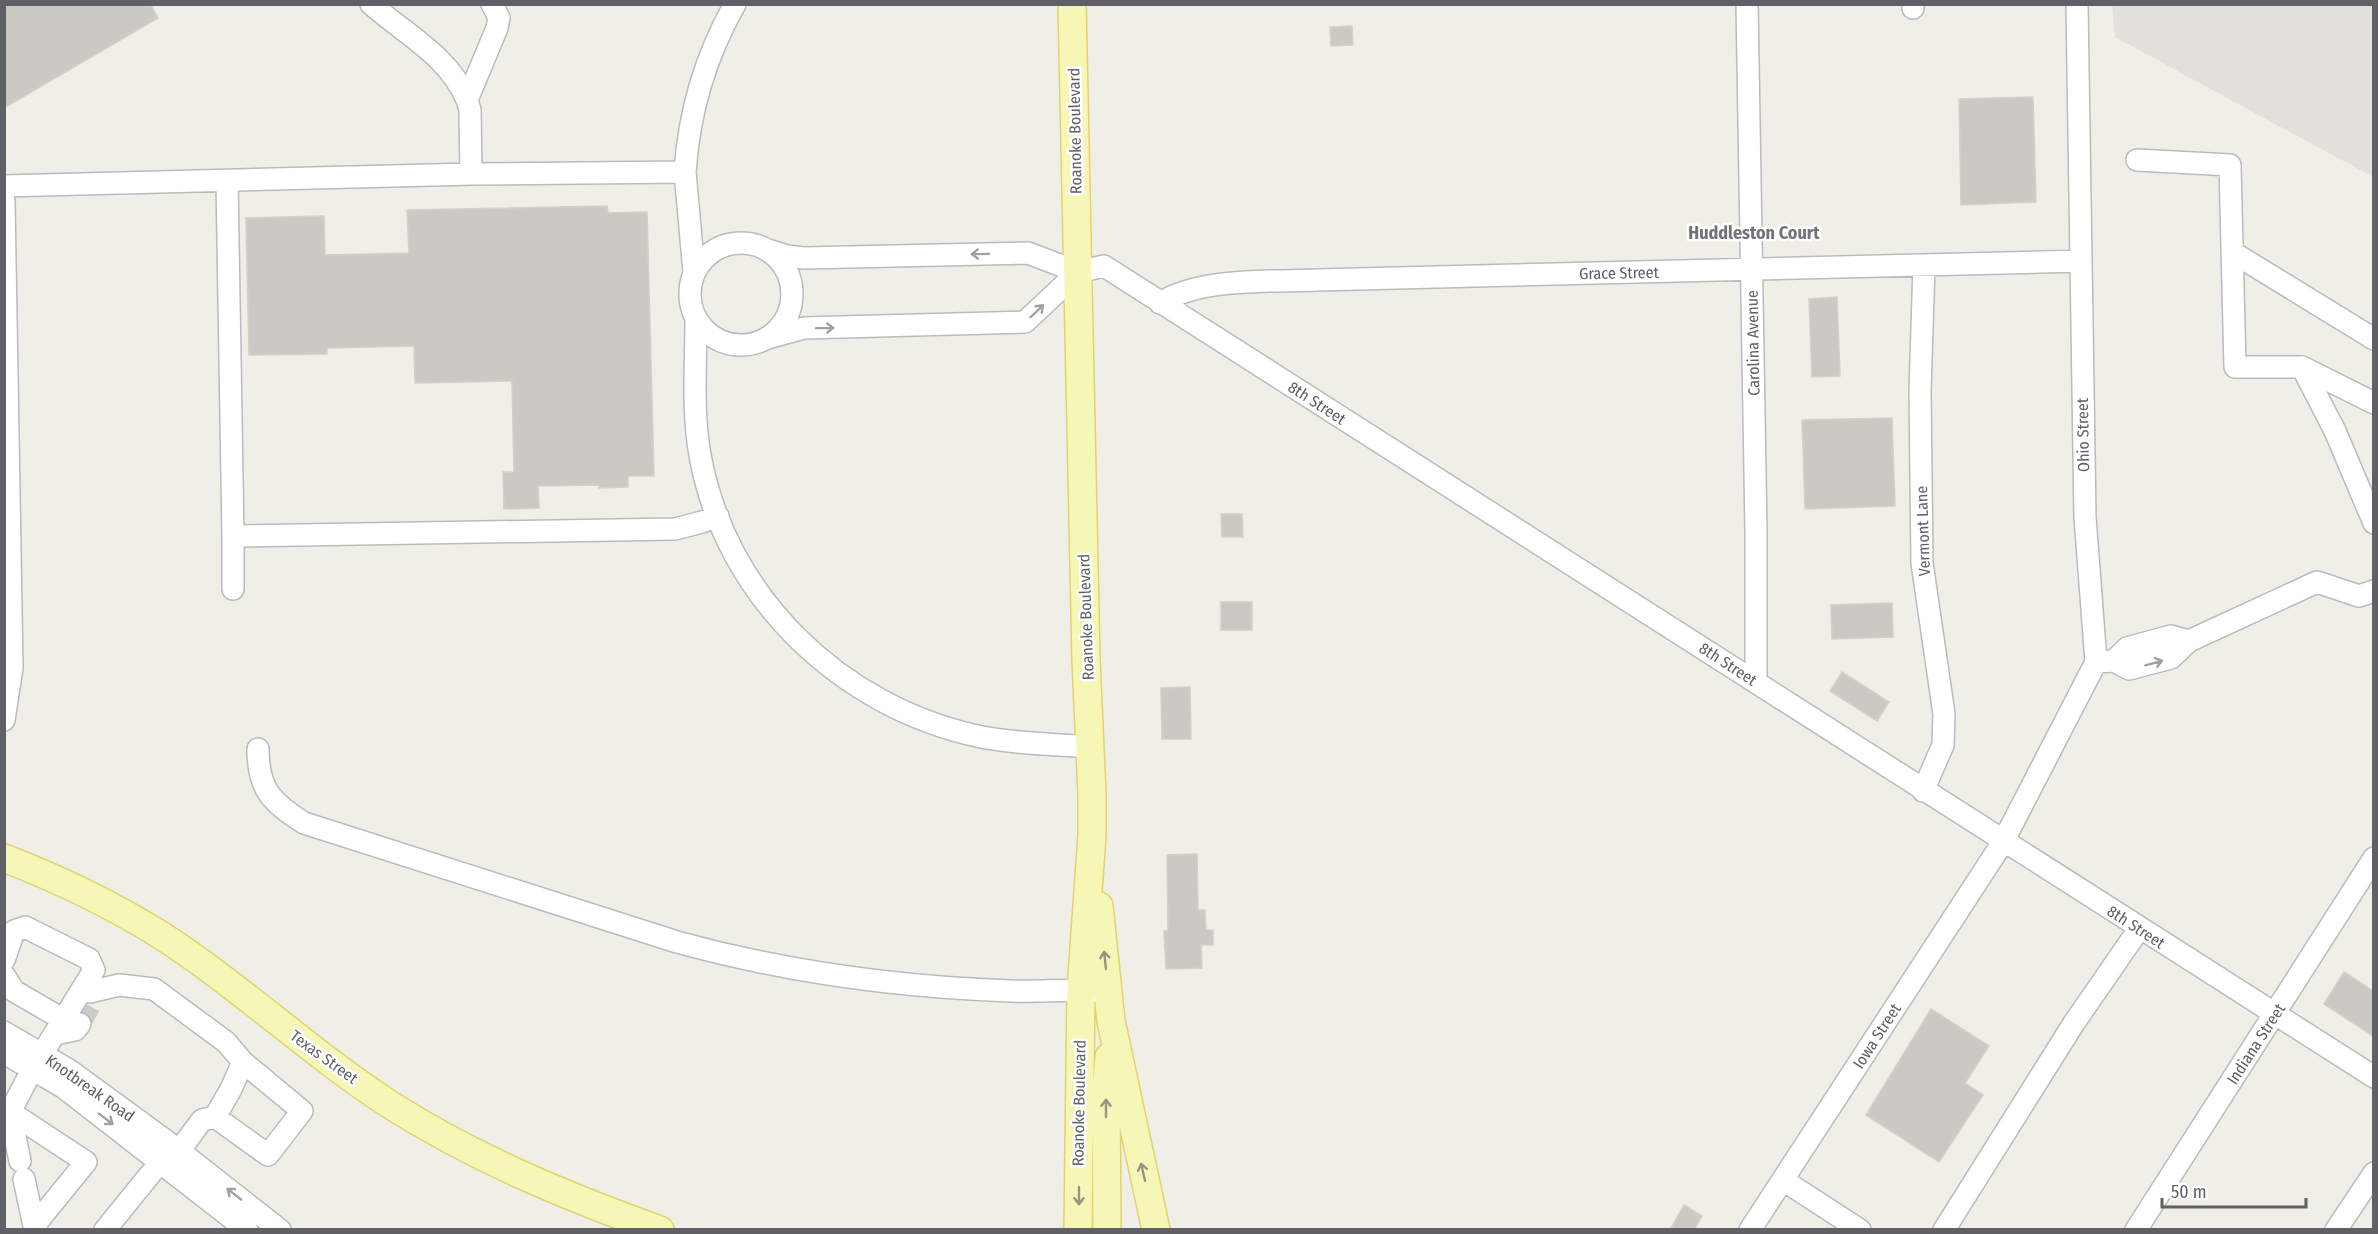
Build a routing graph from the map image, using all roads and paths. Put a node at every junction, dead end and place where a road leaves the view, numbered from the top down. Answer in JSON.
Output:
{"nodes":[{"id":1,"x":371,"y":4,"type":"edge"},
{"id":2,"x":492,"y":4,"type":"edge"},
{"id":3,"x":735,"y":4,"type":"edge"},
{"id":4,"x":1072,"y":4,"type":"edge"},
{"id":5,"x":1747,"y":4,"type":"edge"},
{"id":6,"x":2078,"y":4,"type":"edge"},
{"id":7,"x":467,"y":100,"type":"junction"},
{"id":8,"x":2137,"y":160,"type":"dead end"},
{"id":9,"x":685,"y":172,"type":"junction"},
{"id":10,"x":471,"y":174,"type":"junction"},
{"id":11,"x":227,"y":181,"type":"junction"},
{"id":12,"x":4,"y":186,"type":"edge"},
{"id":13,"x":4,"y":201,"type":"edge"},
{"id":14,"x":767,"y":250,"type":"junction"},
{"id":15,"x":2232,"y":252,"type":"junction"},
{"id":16,"x":2081,"y":261,"type":"junction"},
{"id":17,"x":1924,"y":266,"type":"junction"},
{"id":18,"x":1752,"y":270,"type":"junction"},
{"id":19,"x":694,"y":272,"type":"junction"},
{"id":20,"x":1078,"y":272,"type":"junction"},
{"id":21,"x":1160,"y":303,"type":"junction"},
{"id":22,"x":696,"y":319,"type":"junction"},
{"id":23,"x":768,"y":338,"type":"junction"},
{"id":24,"x":2373,"y":339,"type":"edge"},
{"id":25,"x":2302,"y":367,"type":"junction"},
{"id":26,"x":2373,"y":403,"type":"edge"},
{"id":27,"x":718,"y":516,"type":"junction"},
{"id":28,"x":2373,"y":523,"type":"edge"},
{"id":29,"x":233,"y":536,"type":"junction"},
{"id":30,"x":233,"y":590,"type":"dead end"},
{"id":31,"x":2373,"y":591,"type":"edge"},
{"id":32,"x":2105,"y":662,"type":"junction"},
{"id":33,"x":1756,"y":682,"type":"junction"},
{"id":34,"x":4,"y":720,"type":"edge"},
{"id":35,"x":1090,"y":747,"type":"junction"},
{"id":36,"x":258,"y":749,"type":"dead end"},
{"id":37,"x":1923,"y":791,"type":"junction"},
{"id":38,"x":1092,"y":835,"type":"junction"},
{"id":39,"x":2003,"y":842,"type":"junction"},
{"id":40,"x":4,"y":858,"type":"edge"},
{"id":41,"x":2373,"y":858,"type":"edge"},
{"id":42,"x":2139,"y":929,"type":"junction"},
{"id":43,"x":4,"y":960,"type":"edge"},
{"id":44,"x":4,"y":975,"type":"edge"},
{"id":45,"x":1081,"y":990,"type":"junction"},
{"id":46,"x":1108,"y":992,"type":"junction"},
{"id":47,"x":77,"y":1010,"type":"junction"},
{"id":48,"x":2274,"y":1015,"type":"junction"},
{"id":49,"x":1111,"y":1021,"type":"junction"},
{"id":50,"x":4,"y":1032,"type":"edge"},
{"id":51,"x":4,"y":1053,"type":"edge"},
{"id":52,"x":37,"y":1062,"type":"junction"},
{"id":53,"x":243,"y":1062,"type":"junction"},
{"id":54,"x":2373,"y":1077,"type":"edge"},
{"id":55,"x":7,"y":1111,"type":"edge"},
{"id":56,"x":215,"y":1117,"type":"junction"},
{"id":57,"x":170,"y":1153,"type":"junction"},
{"id":58,"x":2373,"y":1173,"type":"edge"},
{"id":59,"x":1783,"y":1179,"type":"junction"},
{"id":60,"x":35,"y":1228,"type":"edge"},
{"id":61,"x":105,"y":1230,"type":"edge"},
{"id":62,"x":248,"y":1230,"type":"edge"},
{"id":63,"x":280,"y":1230,"type":"edge"},
{"id":64,"x":660,"y":1230,"type":"edge"},
{"id":65,"x":1078,"y":1230,"type":"edge"},
{"id":66,"x":1107,"y":1230,"type":"edge"},
{"id":67,"x":1156,"y":1230,"type":"edge"},
{"id":68,"x":1750,"y":1230,"type":"edge"},
{"id":69,"x":1860,"y":1230,"type":"edge"},
{"id":70,"x":1944,"y":1230,"type":"edge"},
{"id":71,"x":2136,"y":1230,"type":"edge"},
{"id":72,"x":2336,"y":1230,"type":"edge"}],
"edges":[{"from":1,"to":7,"type":"street"},
{"from":2,"to":7,"type":"street"},
{"from":3,"to":9,"type":"street"},
{"from":4,"to":20,"type":"main road","name":"Roanoke Boulevard"},
{"from":5,"to":18,"type":"street","name":"Carolina Avenue"},
{"from":6,"to":16,"type":"street","name":"Ohio Street"},
{"from":7,"to":10,"type":"street"},
{"from":8,"to":15,"type":"street"},
{"from":9,"to":10,"type":"street"},
{"from":9,"to":19,"type":"street"},
{"from":10,"to":11,"type":"street"},
{"from":11,"to":12,"type":"street"},
{"from":11,"to":29,"type":"street"},
{"from":13,"to":34,"type":"street"},
{"from":14,"to":19,"type":"street"},
{"from":20,"to":14,"type":"street","one_way":true},
{"from":14,"to":23,"type":"street"},
{"from":15,"to":24,"type":"street"},
{"from":15,"to":25,"type":"street"},
{"from":16,"to":17,"type":"street","name":"Grace Street"},
{"from":16,"to":32,"type":"street","name":"Ohio Street"},
{"from":17,"to":18,"type":"street","name":"Grace Street"},
{"from":17,"to":37,"type":"street","name":"Vermont Lane"},
{"from":18,"to":21,"type":"street","name":"Grace Street"},
{"from":18,"to":33,"type":"street","name":"Carolina Avenue"},
{"from":19,"to":22,"type":"street"},
{"from":20,"to":21,"type":"street","name":"8th Street"},
{"from":23,"to":20,"type":"street","one_way":true},
{"from":20,"to":35,"type":"main road","name":"Roanoke Boulevard"},
{"from":21,"to":33,"type":"street","name":"8th Street"},
{"from":22,"to":23,"type":"street"},
{"from":22,"to":27,"type":"street"},
{"from":25,"to":26,"type":"street"},
{"from":25,"to":28,"type":"street"},
{"from":27,"to":29,"type":"street"},
{"from":27,"to":35,"type":"street"},
{"from":29,"to":30,"type":"street"},
{"from":31,"to":32,"type":"street"},
{"from":32,"to":39,"type":"street"},
{"from":33,"to":37,"type":"street","name":"8th Street"},
{"from":35,"to":38,"type":"main road","name":"Roanoke Boulevard"},
{"from":36,"to":45,"type":"street"},
{"from":37,"to":39,"type":"street","name":"8th Street"},
{"from":38,"to":45,"type":"main road","name":"Roanoke Boulevard"},
{"from":46,"to":38,"type":"main road","one_way":true},
{"from":39,"to":42,"type":"street","name":"8th Street"},
{"from":39,"to":59,"type":"street","name":"Iowa Street"},
{"from":40,"to":64,"type":"main road","name":"Texas Street"},
{"from":41,"to":48,"type":"street","name":"Indiana Street"},
{"from":42,"to":48,"type":"street","name":"8th Street"},
{"from":42,"to":70,"type":"street"},
{"from":43,"to":47,"type":"street"},
{"from":44,"to":47,"type":"street"},
{"from":45,"to":46,"type":"street"},
{"from":45,"to":65,"type":"main road","name":"Roanoke Boulevard","one_way":true},
{"from":46,"to":49,"type":"main road"},
{"from":47,"to":52,"type":"street"},
{"from":47,"to":53,"type":"street"},
{"from":48,"to":54,"type":"street","name":"8th Street"},
{"from":48,"to":71,"type":"street","name":"Indiana Street"},
{"from":66,"to":49,"type":"main road","name":"Roanoke Boulevard","one_way":true},
{"from":67,"to":49,"type":"main road","one_way":true},
{"from":50,"to":52,"type":"street","name":"Knotbreak Road"},
{"from":51,"to":52,"type":"street","name":"Knotbreak Road"},
{"from":52,"to":55,"type":"street"},
{"from":52,"to":57,"type":"street","name":"Knotbreak Road"},
{"from":53,"to":56,"type":"street"},
{"from":53,"to":56,"type":"street"},
{"from":55,"to":60,"type":"street"},
{"from":55,"to":60,"type":"street"},
{"from":56,"to":57,"type":"street"},
{"from":57,"to":61,"type":"street"},
{"from":57,"to":62,"type":"street"},
{"from":63,"to":57,"type":"street","one_way":true},
{"from":58,"to":72,"type":"street"},
{"from":59,"to":68,"type":"street","name":"Iowa Street"},
{"from":59,"to":69,"type":"street"}]}
